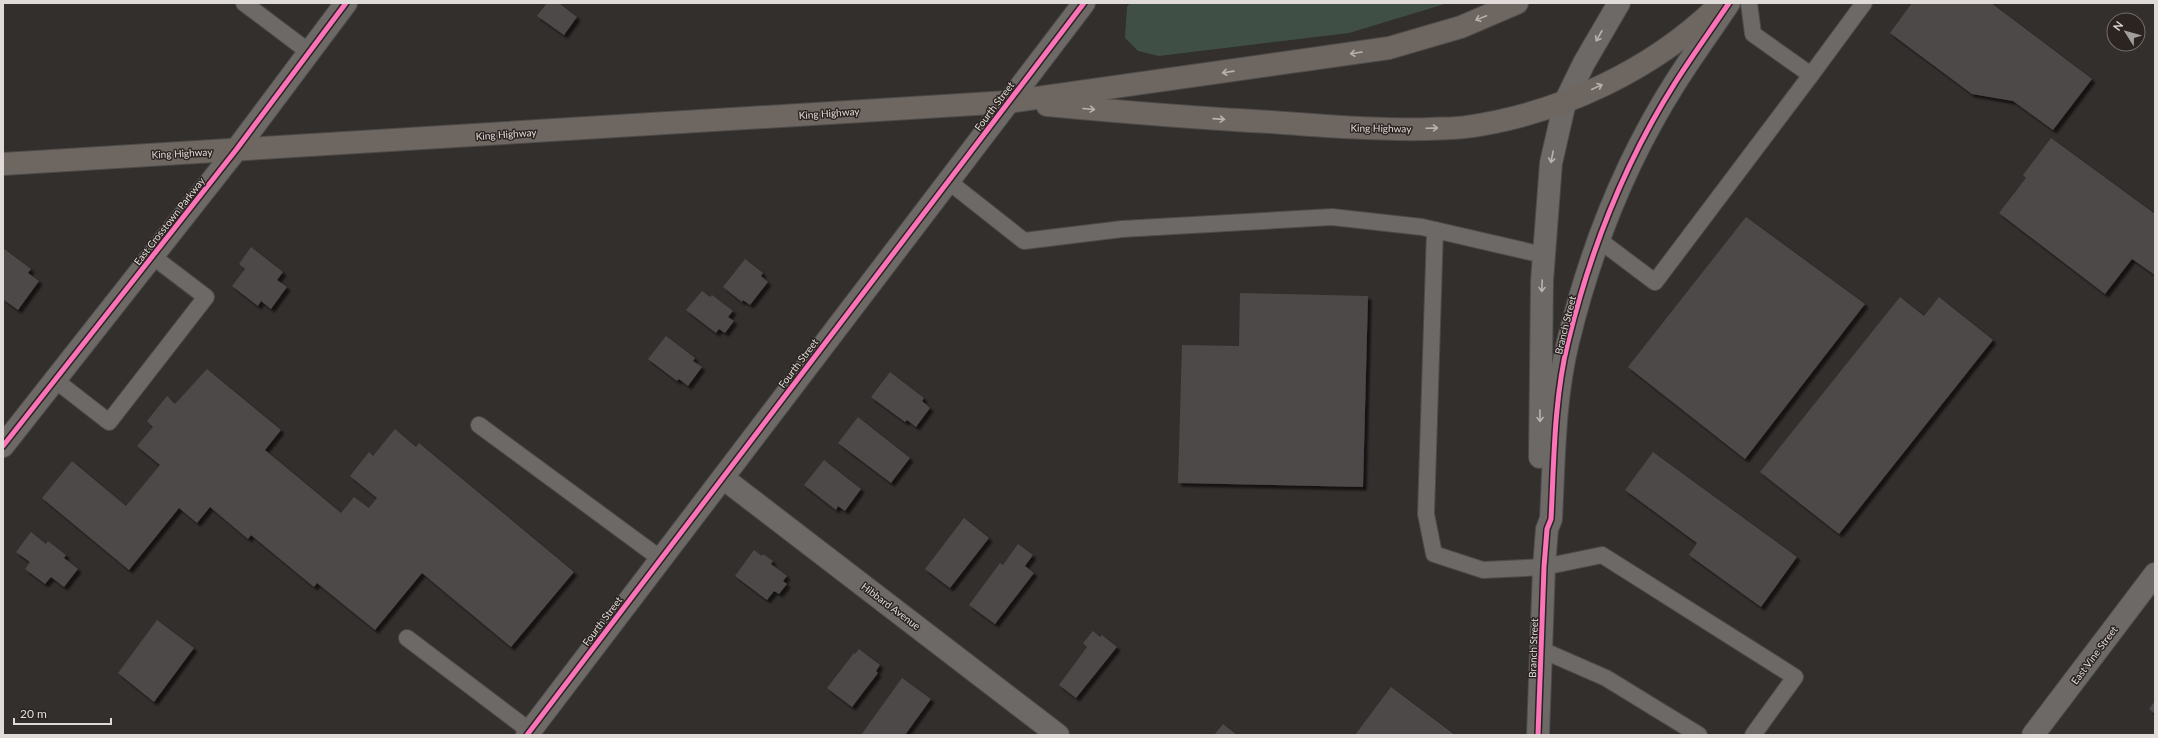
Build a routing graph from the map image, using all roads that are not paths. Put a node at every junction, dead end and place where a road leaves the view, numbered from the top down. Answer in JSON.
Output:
{"nodes":[{"id":1,"x":244,"y":3,"type":"edge"},
{"id":2,"x":346,"y":3,"type":"edge"},
{"id":3,"x":1084,"y":3,"type":"edge"},
{"id":4,"x":1517,"y":3,"type":"edge"},
{"id":5,"x":1619,"y":3,"type":"edge"},
{"id":6,"x":1721,"y":3,"type":"edge"},
{"id":7,"x":1729,"y":3,"type":"edge"},
{"id":8,"x":1750,"y":3,"type":"edge"},
{"id":9,"x":1864,"y":3,"type":"edge"},
{"id":10,"x":309,"y":52,"type":"junction"},
{"id":11,"x":1811,"y":75,"type":"junction"},
{"id":12,"x":1008,"y":102,"type":"junction"},
{"id":13,"x":1565,"y":102,"type":"junction"},
{"id":14,"x":236,"y":150,"type":"junction"},
{"id":15,"x":3,"y":164,"type":"edge"},
{"id":16,"x":948,"y":181,"type":"junction"},
{"id":17,"x":1435,"y":230,"type":"junction"},
{"id":18,"x":1599,"y":240,"type":"junction"},
{"id":19,"x":1543,"y":255,"type":"junction"},
{"id":20,"x":152,"y":256,"type":"junction"},
{"id":21,"x":55,"y":380,"type":"junction"},
{"id":22,"x":479,"y":425,"type":"dead end"},
{"id":23,"x":3,"y":446,"type":"edge"},
{"id":24,"x":723,"y":478,"type":"junction"},
{"id":25,"x":1547,"y":529,"type":"junction"},
{"id":26,"x":661,"y":559,"type":"junction"},
{"id":27,"x":1544,"y":567,"type":"junction"},
{"id":28,"x":2154,"y":579,"type":"edge"},
{"id":29,"x":407,"y":638,"type":"dead end"},
{"id":30,"x":1542,"y":650,"type":"junction"},
{"id":31,"x":528,"y":733,"type":"edge"},
{"id":32,"x":1058,"y":735,"type":"edge"},
{"id":33,"x":1538,"y":735,"type":"edge"},
{"id":34,"x":1699,"y":735,"type":"edge"},
{"id":35,"x":1753,"y":735,"type":"edge"},
{"id":36,"x":2033,"y":735,"type":"edge"}],
"edges":[{"from":1,"to":10,"type":"lane"},
{"from":2,"to":10,"type":"street","name":"East Crosstown Parkway"},
{"from":3,"to":12,"type":"street","name":"Fourth Street"},
{"from":4,"to":12,"type":"main road","name":"King Highway","one_way":true},
{"from":5,"to":13,"type":"street","name":"Branch Street","one_way":true},
{"from":13,"to":6,"type":"main road","name":"King Highway","one_way":true},
{"from":7,"to":18,"type":"street","name":"Branch Street"},
{"from":8,"to":11,"type":"lane"},
{"from":9,"to":11,"type":"lane"},
{"from":10,"to":14,"type":"street","name":"East Crosstown Parkway"},
{"from":11,"to":18,"type":"lane"},
{"from":12,"to":13,"type":"main road","name":"King Highway","one_way":true},
{"from":12,"to":14,"type":"main road","name":"King Highway"},
{"from":12,"to":16,"type":"street","name":"Fourth Street"},
{"from":13,"to":19,"type":"street","name":"Branch Street","one_way":true},
{"from":14,"to":15,"type":"main road","name":"King Highway"},
{"from":14,"to":20,"type":"street","name":"East Crosstown Parkway"},
{"from":16,"to":17,"type":"lane"},
{"from":16,"to":24,"type":"street","name":"Fourth Street"},
{"from":17,"to":19,"type":"lane"},
{"from":17,"to":27,"type":"lane"},
{"from":18,"to":25,"type":"street","name":"Branch Street"},
{"from":19,"to":25,"type":"street","name":"Branch Street","one_way":true},
{"from":20,"to":21,"type":"street","name":"East Crosstown Parkway"},
{"from":20,"to":21,"type":"lane"},
{"from":21,"to":23,"type":"street","name":"East Crosstown Parkway"},
{"from":22,"to":26,"type":"lane"},
{"from":24,"to":26,"type":"street","name":"Fourth Street"},
{"from":24,"to":32,"type":"street","name":"Hibbard Avenue"},
{"from":25,"to":27,"type":"street","name":"Branch Street"},
{"from":26,"to":31,"type":"street","name":"Fourth Street"},
{"from":27,"to":30,"type":"street","name":"Branch Street"},
{"from":27,"to":35,"type":"lane"},
{"from":28,"to":36,"type":"street","name":"East Vine Street"},
{"from":29,"to":31,"type":"lane"},
{"from":30,"to":33,"type":"street","name":"Branch Street"},
{"from":30,"to":34,"type":"lane"}]}
